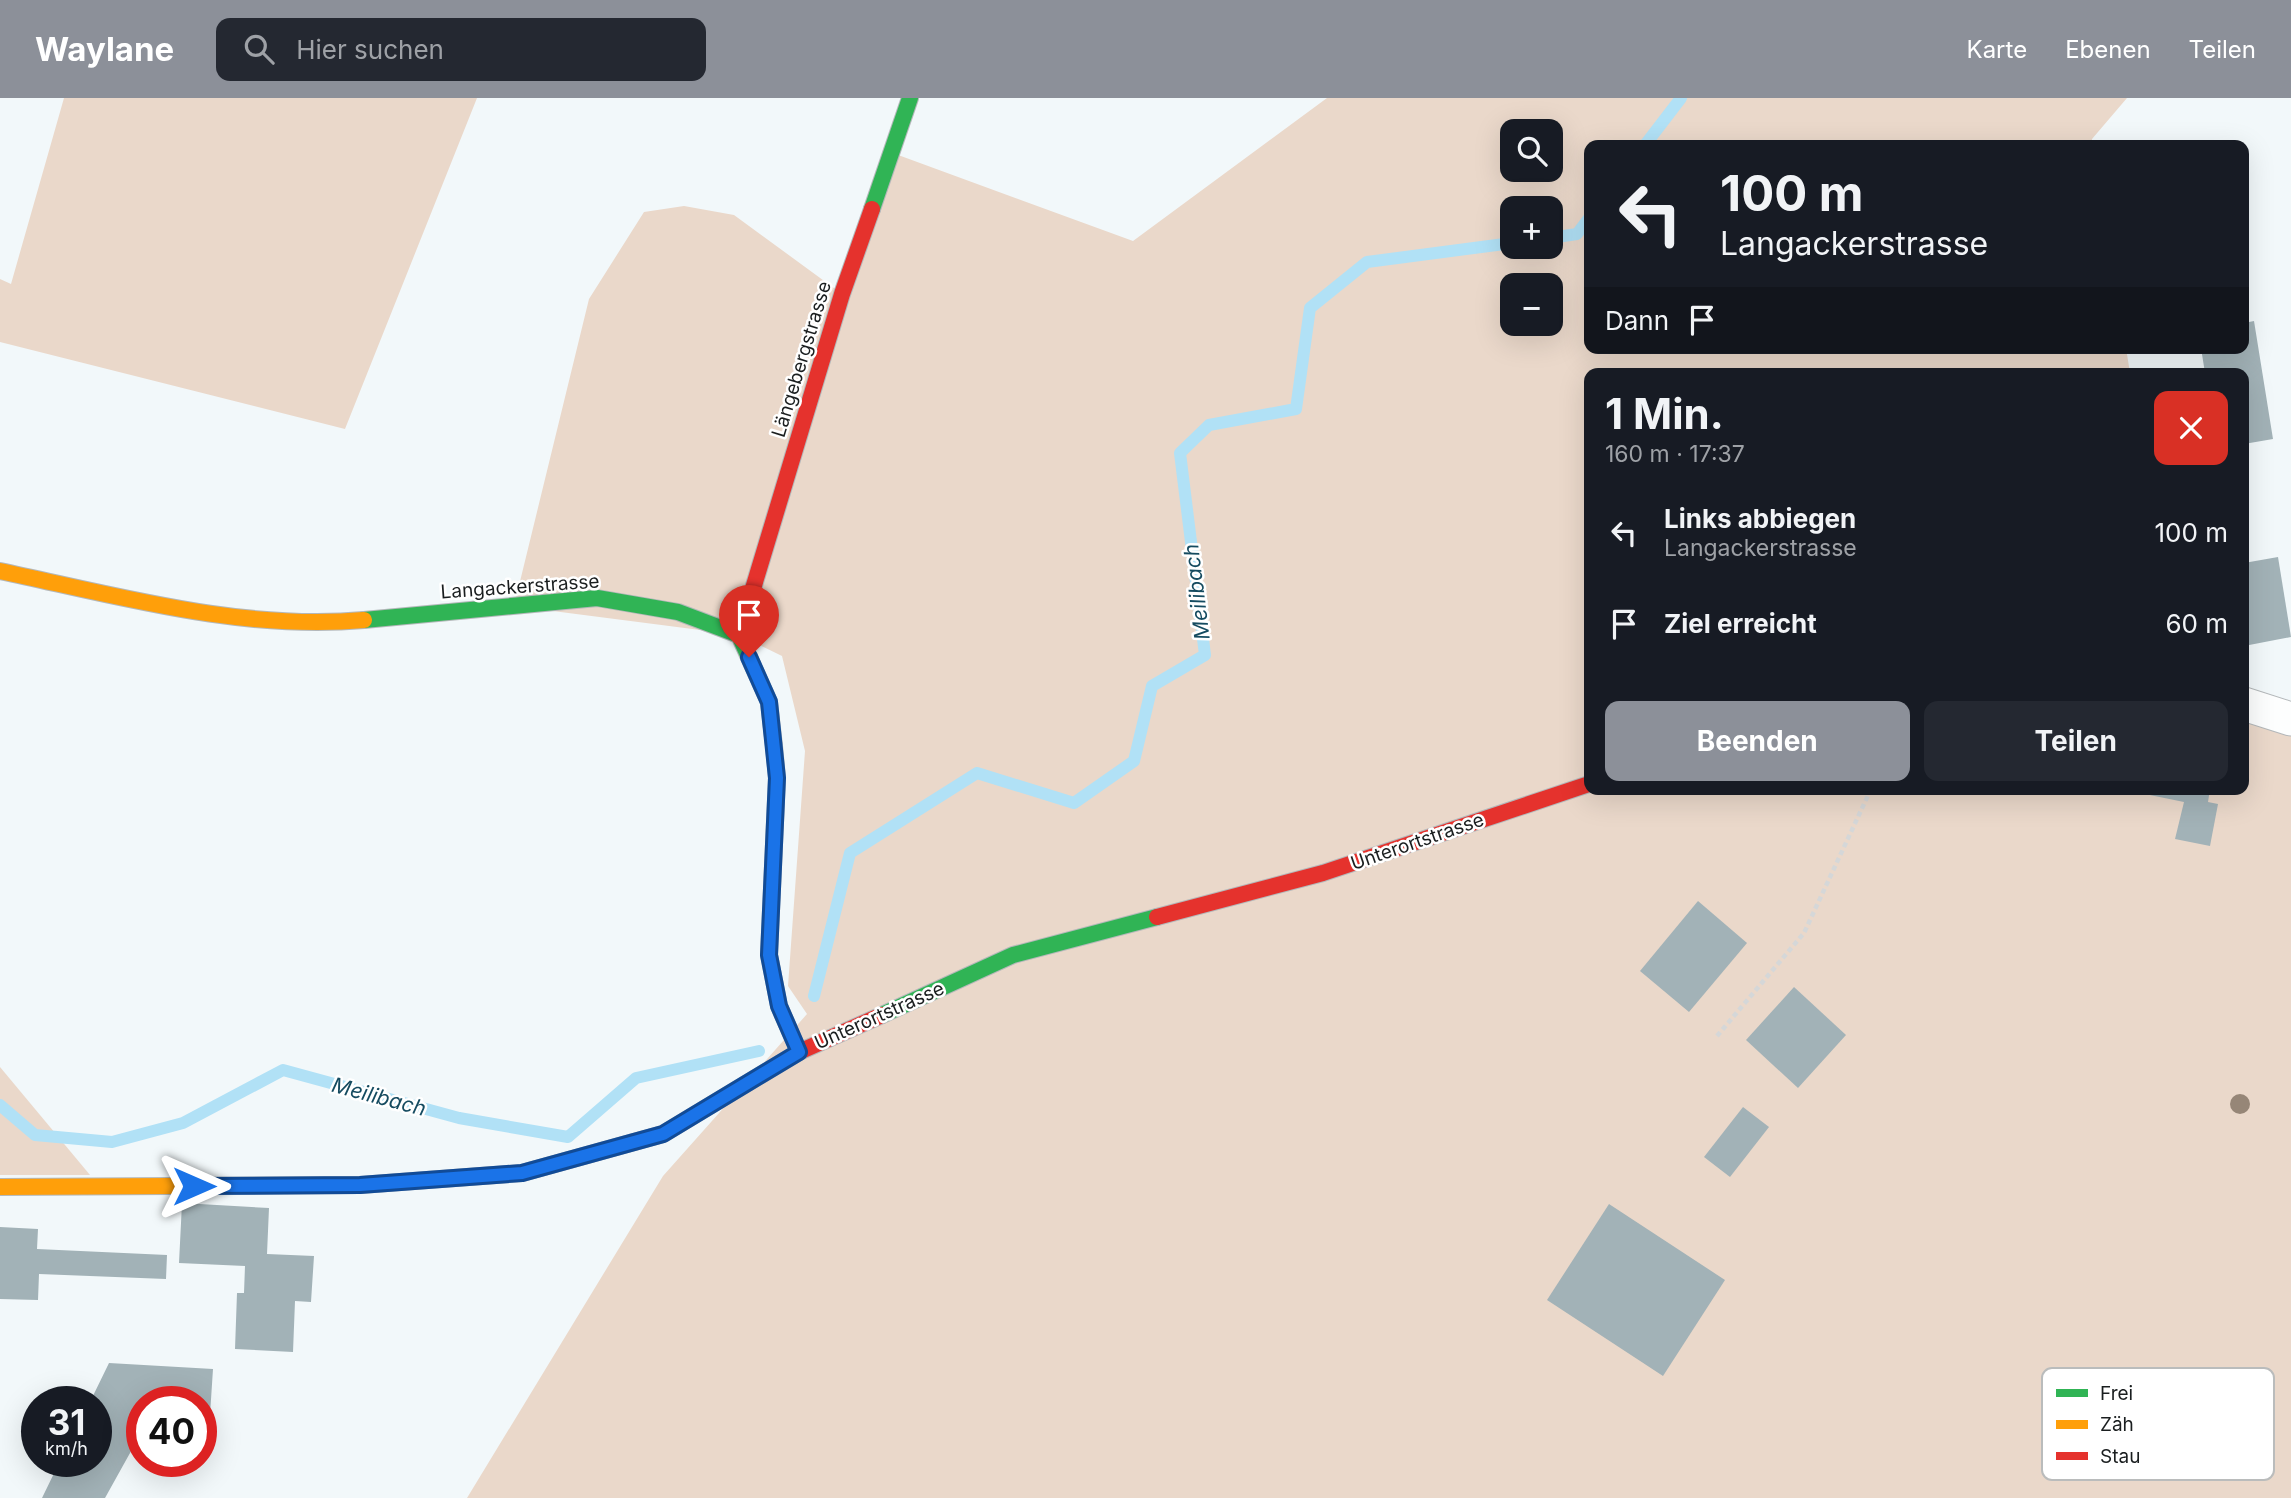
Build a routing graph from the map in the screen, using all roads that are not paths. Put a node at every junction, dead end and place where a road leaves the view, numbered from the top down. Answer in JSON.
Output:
{"nodes":[{"id":1,"x":910,"y":98,"type":"edge"},
{"id":2,"x":0,"y":571,"type":"edge"},
{"id":3,"x":739,"y":635,"type":"junction"},
{"id":4,"x":2249,"y":706,"type":"edge"},
{"id":5,"x":2291,"y":719,"type":"edge"},
{"id":6,"x":1584,"y":786,"type":"edge"},
{"id":7,"x":799,"y":1052,"type":"junction"},
{"id":8,"x":0,"y":1187,"type":"edge"}],
"edges":[{"from":1,"to":3,"type":"street","name":"Längebergstrasse"},
{"from":2,"to":3,"type":"street","name":"Langackerstrasse"},
{"from":3,"to":7,"type":"street"},
{"from":4,"to":5,"type":"street"},
{"from":6,"to":7,"type":"street","name":"Unterortstrasse"},
{"from":7,"to":8,"type":"street","name":"Unterortstrasse"}]}
